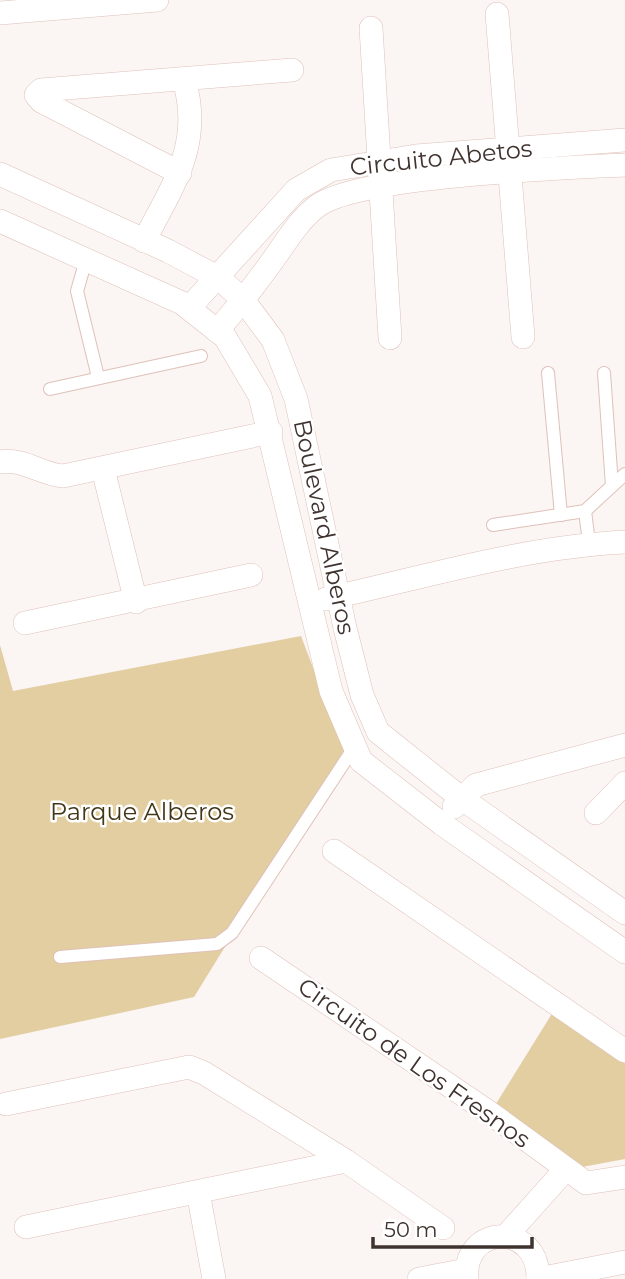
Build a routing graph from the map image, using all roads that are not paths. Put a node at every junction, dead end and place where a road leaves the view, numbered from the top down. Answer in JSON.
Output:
{"nodes":[{"id":1,"x":157,"y":0,"type":"edge"},
{"id":2,"x":0,"y":13,"type":"edge"},
{"id":3,"x":497,"y":14,"type":"dead end"},
{"id":4,"x":371,"y":28,"type":"dead end"},
{"id":5,"x":292,"y":70,"type":"dead end"},
{"id":6,"x":184,"y":80,"type":"junction"},
{"id":7,"x":625,"y":141,"type":"edge"},
{"id":8,"x":378,"y":161,"type":"junction"},
{"id":9,"x":508,"y":162,"type":"junction"},
{"id":10,"x":625,"y":165,"type":"edge"},
{"id":11,"x":180,"y":173,"type":"junction"},
{"id":12,"x":0,"y":174,"type":"edge"},
{"id":13,"x":380,"y":187,"type":"junction"},
{"id":14,"x":0,"y":221,"type":"edge"},
{"id":15,"x":144,"y":240,"type":"junction"},
{"id":16,"x":86,"y":260,"type":"junction"},
{"id":17,"x":219,"y":278,"type":"junction"},
{"id":18,"x":244,"y":301,"type":"junction"},
{"id":19,"x":189,"y":308,"type":"junction"},
{"id":20,"x":217,"y":331,"type":"junction"},
{"id":21,"x":523,"y":337,"type":"dead end"},
{"id":22,"x":390,"y":338,"type":"dead end"},
{"id":23,"x":201,"y":356,"type":"dead end"},
{"id":24,"x":548,"y":373,"type":"dead end"},
{"id":25,"x":604,"y":373,"type":"dead end"},
{"id":26,"x":98,"y":377,"type":"junction"},
{"id":27,"x":50,"y":389,"type":"dead end"},
{"id":28,"x":271,"y":432,"type":"junction"},
{"id":29,"x":0,"y":462,"type":"edge"},
{"id":30,"x":103,"y":469,"type":"junction"},
{"id":31,"x":625,"y":474,"type":"edge"},
{"id":32,"x":612,"y":486,"type":"junction"},
{"id":33,"x":586,"y":511,"type":"junction"},
{"id":34,"x":561,"y":515,"type":"junction"},
{"id":35,"x":493,"y":525,"type":"dead end"},
{"id":36,"x":625,"y":542,"type":"edge"},
{"id":37,"x":589,"y":544,"type":"junction"},
{"id":38,"x":251,"y":575,"type":"dead end"},
{"id":39,"x":339,"y":596,"type":"junction"},
{"id":40,"x":136,"y":602,"type":"junction"},
{"id":41,"x":312,"y":602,"type":"junction"},
{"id":42,"x":25,"y":623,"type":"dead end"},
{"id":43,"x":625,"y":745,"type":"edge"},
{"id":44,"x":355,"y":746,"type":"junction"},
{"id":45,"x":625,"y":783,"type":"edge"},
{"id":46,"x":461,"y":798,"type":"junction"},
{"id":47,"x":596,"y":813,"type":"dead end"},
{"id":48,"x":442,"y":824,"type":"junction"},
{"id":49,"x":334,"y":851,"type":"dead end"},
{"id":50,"x":625,"y":913,"type":"edge"},
{"id":51,"x":625,"y":952,"type":"edge"},
{"id":52,"x":61,"y":957,"type":"dead end"},
{"id":53,"x":261,"y":958,"type":"dead end"},
{"id":54,"x":625,"y":1051,"type":"edge"},
{"id":55,"x":6,"y":1104,"type":"dead end"},
{"id":56,"x":346,"y":1161,"type":"junction"},
{"id":57,"x":565,"y":1170,"type":"junction"},
{"id":58,"x":625,"y":1177,"type":"edge"},
{"id":59,"x":198,"y":1192,"type":"junction"},
{"id":60,"x":26,"y":1227,"type":"dead end"},
{"id":61,"x":443,"y":1228,"type":"dead end"},
{"id":62,"x":506,"y":1236,"type":"junction"},
{"id":63,"x":625,"y":1262,"type":"edge"},
{"id":64,"x":466,"y":1275,"type":"edge"},
{"id":65,"x":214,"y":1279,"type":"edge"},
{"id":66,"x":419,"y":1279,"type":"edge"},
{"id":67,"x":538,"y":1279,"type":"edge"}],
"edges":[{"from":1,"to":2,"type":"street"},
{"from":3,"to":9,"type":"street"},
{"from":4,"to":8,"type":"street"},
{"from":5,"to":6,"type":"street"},
{"from":6,"to":11,"type":"street"},
{"from":6,"to":11,"type":"street"},
{"from":7,"to":9,"type":"street","name":"Circuito Abetos"},
{"from":8,"to":9,"type":"street","name":"Circuito Abetos"},
{"from":8,"to":13,"type":"street"},
{"from":8,"to":17,"type":"street","name":"Circuito Abetos"},
{"from":9,"to":10,"type":"street","name":"Circuito Abetos"},
{"from":9,"to":13,"type":"street","name":"Circuito Abetos"},
{"from":9,"to":21,"type":"street"},
{"from":11,"to":15,"type":"street"},
{"from":12,"to":15,"type":"street","name":"Boulevard Alberos"},
{"from":13,"to":18,"type":"street","name":"Circuito Abetos"},
{"from":13,"to":22,"type":"street"},
{"from":14,"to":16,"type":"street","name":"Boulevard Alberos"},
{"from":15,"to":17,"type":"street","name":"Boulevard Alberos"},
{"from":16,"to":19,"type":"street","name":"Boulevard Alberos"},
{"from":16,"to":26,"type":"lane"},
{"from":17,"to":18,"type":"street","name":"Boulevard Alberos"},
{"from":17,"to":19,"type":"street","name":"Circuito Abetos"},
{"from":18,"to":20,"type":"street","name":"Circuito Abetos"},
{"from":18,"to":39,"type":"street","name":"Boulevard Alberos"},
{"from":19,"to":20,"type":"street","name":"Boulevard Alberos"},
{"from":20,"to":28,"type":"street","name":"Boulevard Alberos"},
{"from":23,"to":26,"type":"lane"},
{"from":24,"to":34,"type":"lane"},
{"from":25,"to":32,"type":"lane"},
{"from":26,"to":27,"type":"lane"},
{"from":28,"to":30,"type":"street"},
{"from":28,"to":41,"type":"street","name":"Boulevard Alberos"},
{"from":29,"to":30,"type":"street"},
{"from":30,"to":40,"type":"street"},
{"from":31,"to":32,"type":"lane"},
{"from":32,"to":33,"type":"lane"},
{"from":33,"to":34,"type":"lane"},
{"from":33,"to":37,"type":"lane"},
{"from":34,"to":35,"type":"lane"},
{"from":36,"to":37,"type":"street"},
{"from":37,"to":39,"type":"street"},
{"from":38,"to":40,"type":"street"},
{"from":39,"to":41,"type":"street"},
{"from":39,"to":46,"type":"street","name":"Boulevard Alberos"},
{"from":40,"to":42,"type":"street"},
{"from":41,"to":44,"type":"street","name":"Boulevard Alberos"},
{"from":43,"to":46,"type":"street"},
{"from":44,"to":48,"type":"street","name":"Boulevard Alberos"},
{"from":44,"to":52,"type":"lane"},
{"from":45,"to":47,"type":"street"},
{"from":46,"to":48,"type":"street"},
{"from":46,"to":50,"type":"street","name":"Boulevard Alberos"},
{"from":48,"to":51,"type":"street","name":"Boulevard Alberos"},
{"from":49,"to":54,"type":"street"},
{"from":53,"to":57,"type":"street","name":"Circuito de Los Fresnos"},
{"from":55,"to":56,"type":"street"},
{"from":56,"to":59,"type":"street"},
{"from":56,"to":61,"type":"street"},
{"from":57,"to":58,"type":"street","name":"Circuito de Los Fresnos"},
{"from":57,"to":62,"type":"street"},
{"from":59,"to":60,"type":"street"},
{"from":59,"to":65,"type":"street"},
{"from":62,"to":64,"type":"street"},
{"from":62,"to":67,"type":"street"},
{"from":63,"to":67,"type":"street"},
{"from":64,"to":66,"type":"street"}]}
